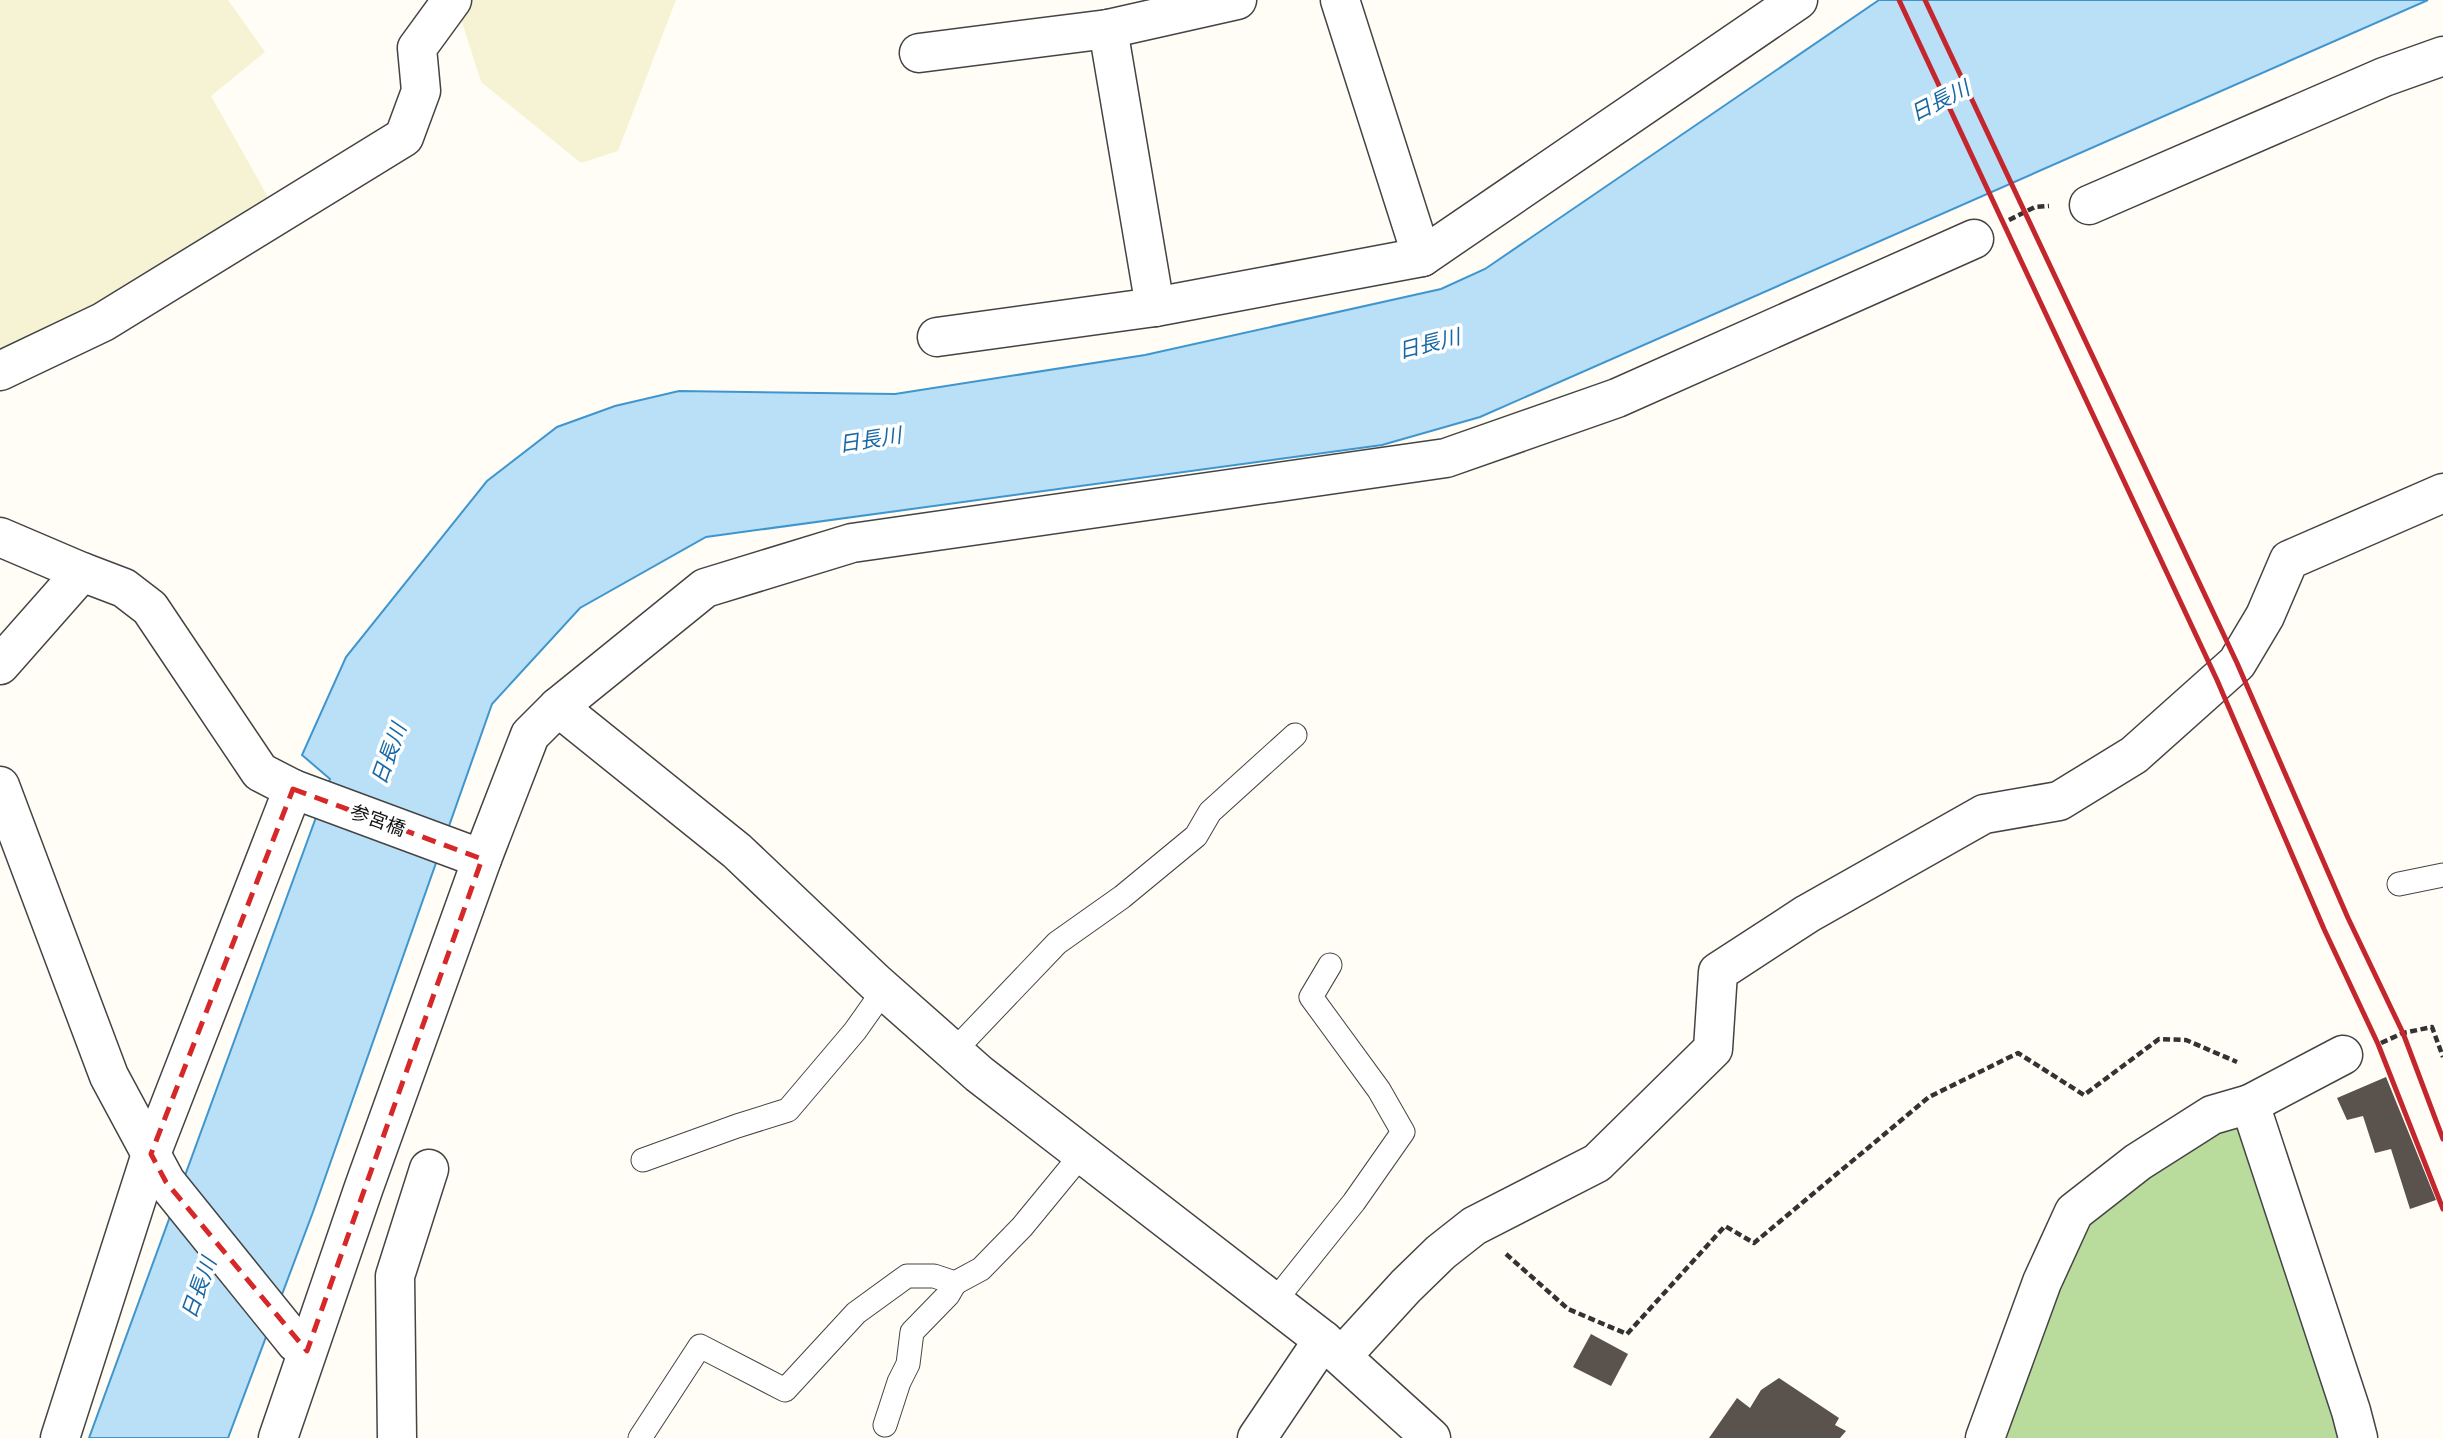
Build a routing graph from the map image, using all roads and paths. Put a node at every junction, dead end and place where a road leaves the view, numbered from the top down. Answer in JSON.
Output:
{"nodes":[{"id":1,"x":452,"y":0,"type":"edge"},
{"id":2,"x":1237,"y":0,"type":"edge"},
{"id":3,"x":1340,"y":0,"type":"edge"},
{"id":4,"x":1798,"y":0,"type":"edge"},
{"id":5,"x":1108,"y":29,"type":"junction"},
{"id":6,"x":919,"y":53,"type":"dead end"},
{"id":7,"x":2443,"y":56,"type":"edge"},
{"id":8,"x":2089,"y":205,"type":"joint"},
{"id":9,"x":1974,"y":239,"type":"joint"},
{"id":10,"x":1422,"y":257,"type":"junction"},
{"id":11,"x":1155,"y":307,"type":"junction"},
{"id":12,"x":937,"y":337,"type":"dead end"},
{"id":13,"x":0,"y":371,"type":"edge"},
{"id":14,"x":2443,"y":493,"type":"edge"},
{"id":15,"x":0,"y":537,"type":"edge"},
{"id":16,"x":82,"y":572,"type":"junction"},
{"id":17,"x":0,"y":665,"type":"edge"},
{"id":18,"x":558,"y":707,"type":"junction"},
{"id":19,"x":1295,"y":735,"type":"dead end"},
{"id":20,"x":0,"y":786,"type":"edge"},
{"id":21,"x":293,"y":789,"type":"junction"},
{"id":22,"x":472,"y":855,"type":"junction"},
{"id":23,"x":2443,"y":875,"type":"edge"},
{"id":24,"x":2399,"y":884,"type":"dead end"},
{"id":25,"x":1330,"y":965,"type":"dead end"},
{"id":26,"x":884,"y":990,"type":"junction"},
{"id":27,"x":954,"y":1051,"type":"junction"},
{"id":28,"x":2343,"y":1055,"type":"joint"},
{"id":29,"x":2443,"y":1057,"type":"edge"},
{"id":30,"x":2250,"y":1104,"type":"junction"},
{"id":31,"x":1082,"y":1154,"type":"junction"},
{"id":32,"x":643,"y":1160,"type":"dead end"},
{"id":33,"x":158,"y":1168,"type":"junction"},
{"id":34,"x":429,"y":1169,"type":"dead end"},
{"id":35,"x":1474,"y":1226,"type":"junction"},
{"id":36,"x":955,"y":1283,"type":"junction"},
{"id":37,"x":1274,"y":1302,"type":"junction"},
{"id":38,"x":302,"y":1347,"type":"junction"},
{"id":39,"x":1333,"y":1348,"type":"junction"},
{"id":40,"x":885,"y":1424,"type":"dead end"},
{"id":41,"x":60,"y":1438,"type":"edge"},
{"id":42,"x":278,"y":1438,"type":"edge"},
{"id":43,"x":397,"y":1438,"type":"edge"},
{"id":44,"x":640,"y":1438,"type":"edge"},
{"id":45,"x":1256,"y":1438,"type":"edge"},
{"id":46,"x":1431,"y":1438,"type":"edge"},
{"id":47,"x":1985,"y":1438,"type":"edge"},
{"id":48,"x":2358,"y":1438,"type":"edge"}],
"edges":[{"from":1,"to":13,"type":"street"},
{"from":2,"to":5,"type":"street"},
{"from":3,"to":10,"type":"street"},
{"from":4,"to":10,"type":"street"},
{"from":5,"to":6,"type":"street"},
{"from":5,"to":11,"type":"street"},
{"from":7,"to":8,"type":"street"},
{"from":8,"to":9,"type":"path"},
{"from":9,"to":18,"type":"street"},
{"from":10,"to":11,"type":"street"},
{"from":11,"to":12,"type":"street"},
{"from":14,"to":35,"type":"street"},
{"from":15,"to":16,"type":"street","name":"参宮橋"},
{"from":16,"to":17,"type":"street"},
{"from":16,"to":21,"type":"street","name":"参宮橋"},
{"from":18,"to":22,"type":"street"},
{"from":18,"to":26,"type":"street"},
{"from":19,"to":27,"type":"lane"},
{"from":20,"to":33,"type":"street"},
{"from":21,"to":22,"type":"street","name":"参宮橋"},
{"from":21,"to":33,"type":"street"},
{"from":22,"to":38,"type":"street"},
{"from":23,"to":24,"type":"lane"},
{"from":25,"to":37,"type":"lane"},
{"from":26,"to":27,"type":"street"},
{"from":26,"to":32,"type":"lane"},
{"from":27,"to":31,"type":"street"},
{"from":28,"to":29,"type":"path"},
{"from":28,"to":30,"type":"street"},
{"from":30,"to":35,"type":"path"},
{"from":30,"to":47,"type":"street"},
{"from":30,"to":48,"type":"street"},
{"from":31,"to":36,"type":"lane"},
{"from":31,"to":37,"type":"street"},
{"from":33,"to":38,"type":"street"},
{"from":33,"to":41,"type":"street"},
{"from":34,"to":43,"type":"street"},
{"from":35,"to":39,"type":"street"},
{"from":36,"to":40,"type":"lane"},
{"from":36,"to":44,"type":"lane"},
{"from":37,"to":39,"type":"street"},
{"from":38,"to":42,"type":"street"},
{"from":39,"to":45,"type":"street"},
{"from":39,"to":46,"type":"street"}]}
